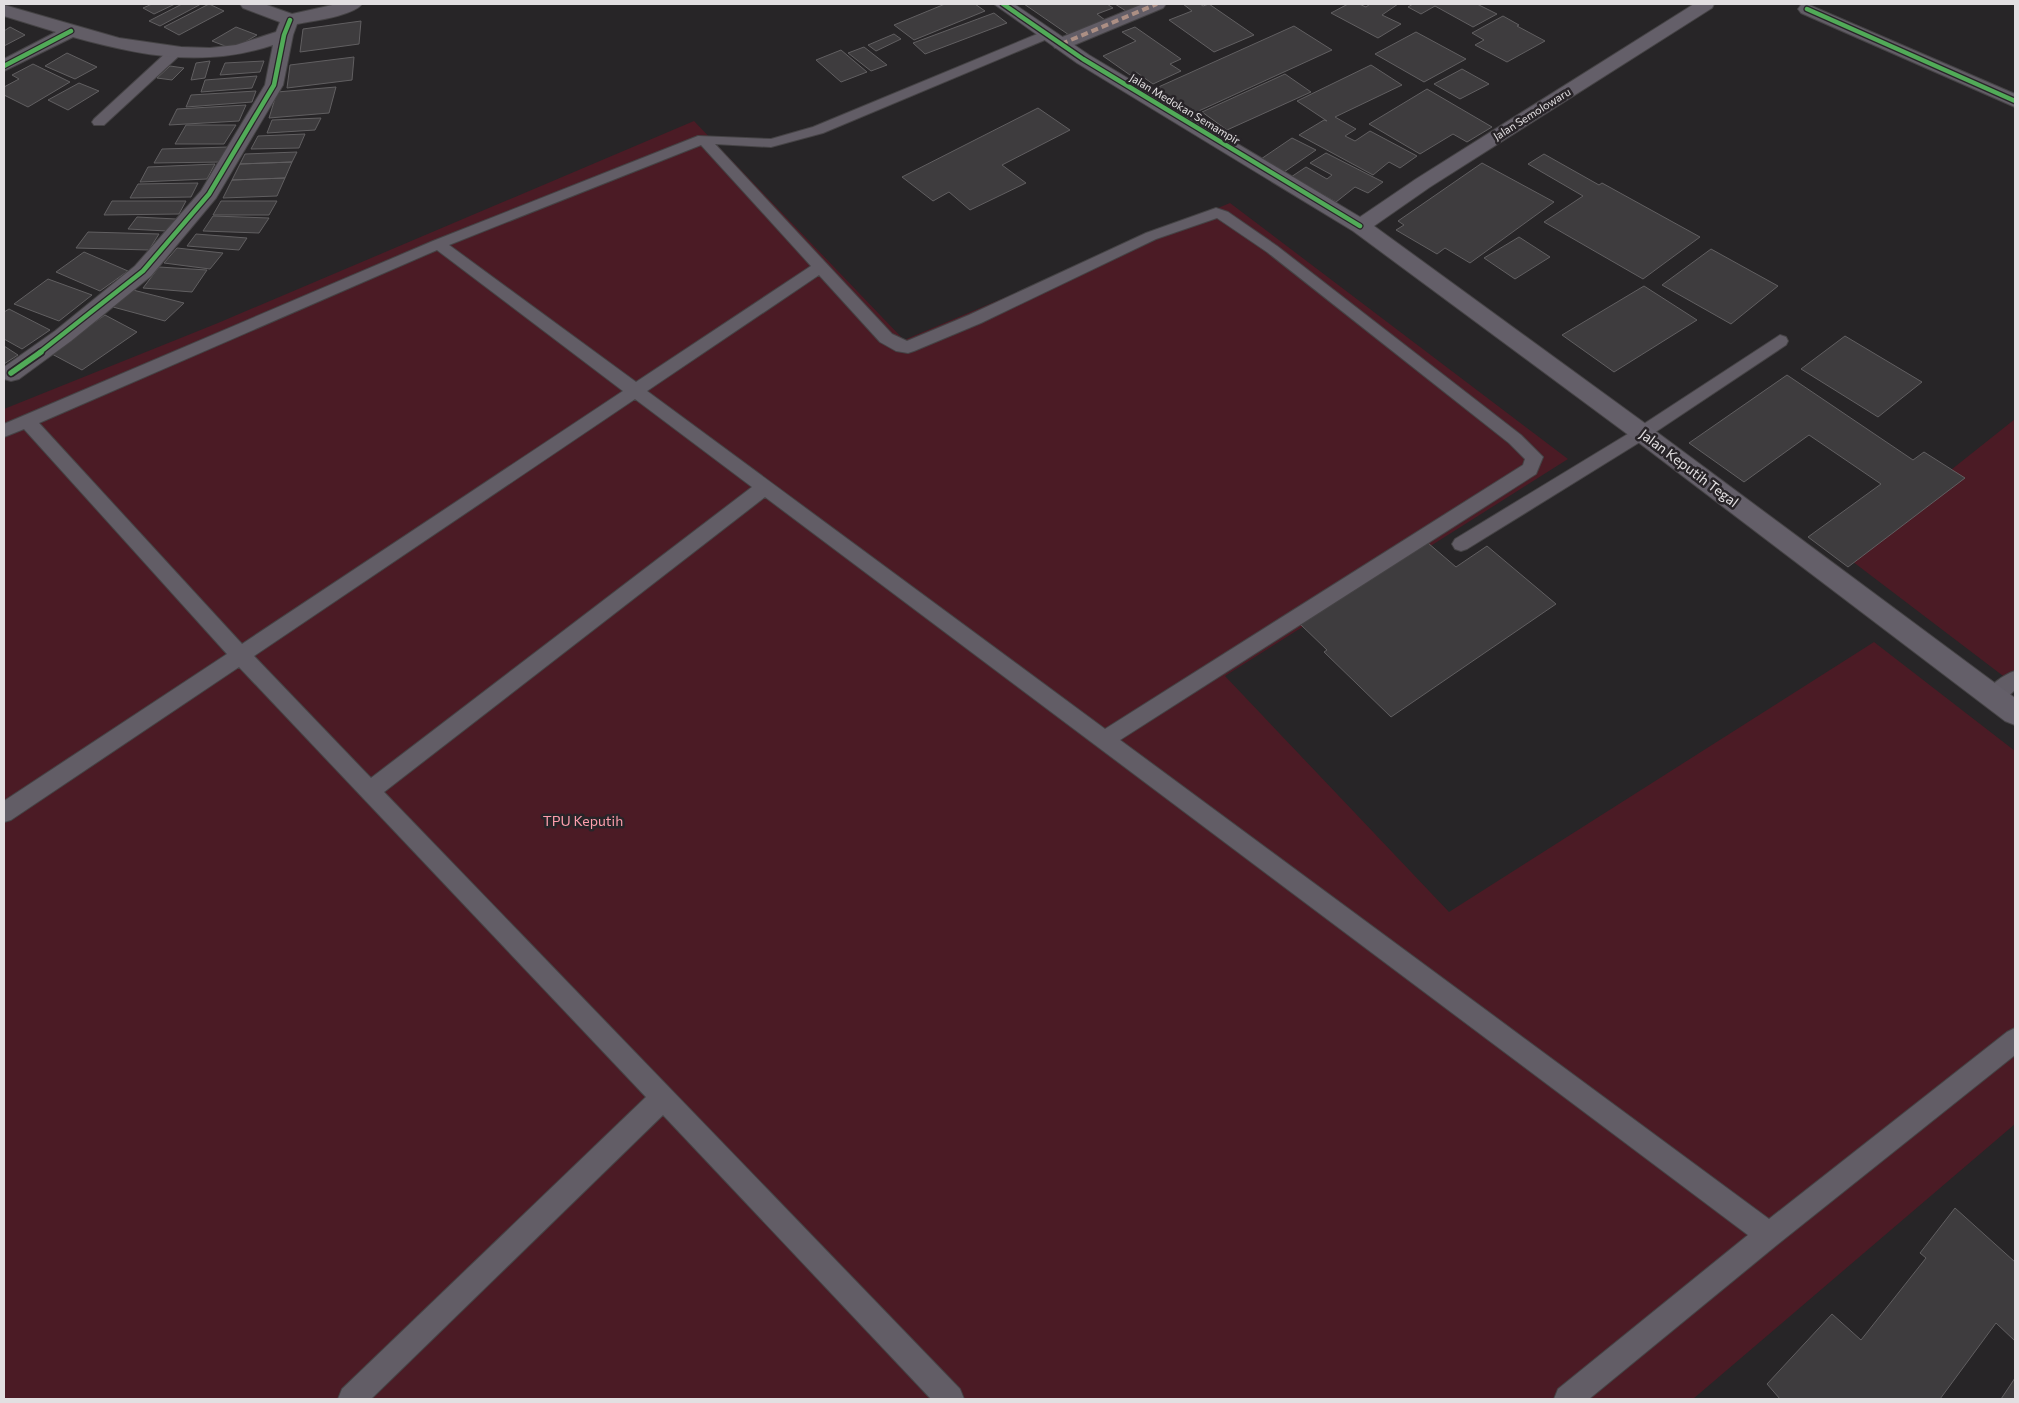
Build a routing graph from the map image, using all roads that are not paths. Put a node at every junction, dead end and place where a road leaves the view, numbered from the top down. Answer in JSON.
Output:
{"nodes":[{"id":1,"x":249,"y":4,"type":"edge"},
{"id":2,"x":353,"y":4,"type":"edge"},
{"id":3,"x":1003,"y":4,"type":"edge"},
{"id":4,"x":1157,"y":4,"type":"edge"},
{"id":5,"x":1706,"y":4,"type":"edge"},
{"id":6,"x":1814,"y":4,"type":"edge"},
{"id":7,"x":4,"y":10,"type":"edge"},
{"id":8,"x":287,"y":27,"type":"junction"},
{"id":9,"x":71,"y":31,"type":"junction"},
{"id":10,"x":1054,"y":39,"type":"junction"},
{"id":11,"x":174,"y":53,"type":"junction"},
{"id":12,"x":4,"y":66,"type":"edge"},
{"id":13,"x":2015,"y":101,"type":"edge"},
{"id":14,"x":99,"y":122,"type":"dead end"},
{"id":15,"x":703,"y":139,"type":"junction"},
{"id":16,"x":1360,"y":226,"type":"junction"},
{"id":17,"x":438,"y":244,"type":"junction"},
{"id":18,"x":819,"y":268,"type":"junction"},
{"id":19,"x":1780,"y":341,"type":"dead end"},
{"id":20,"x":11,"y":373,"type":"dead end"},
{"id":21,"x":635,"y":391,"type":"junction"},
{"id":22,"x":27,"y":421,"type":"junction"},
{"id":23,"x":4,"y":431,"type":"edge"},
{"id":24,"x":1642,"y":433,"type":"junction"},
{"id":25,"x":765,"y":488,"type":"junction"},
{"id":26,"x":1461,"y":544,"type":"dead end"},
{"id":27,"x":240,"y":656,"type":"junction"},
{"id":28,"x":2015,"y":679,"type":"edge"},
{"id":29,"x":1993,"y":697,"type":"junction"},
{"id":30,"x":2015,"y":714,"type":"edge"},
{"id":31,"x":1104,"y":740,"type":"junction"},
{"id":32,"x":370,"y":791,"type":"junction"},
{"id":33,"x":4,"y":813,"type":"edge"},
{"id":34,"x":2015,"y":1040,"type":"edge"},
{"id":35,"x":663,"y":1098,"type":"junction"},
{"id":36,"x":1768,"y":1235,"type":"junction"},
{"id":37,"x":352,"y":1399,"type":"edge"},
{"id":38,"x":950,"y":1399,"type":"edge"},
{"id":39,"x":1568,"y":1399,"type":"edge"}],
"edges":[{"from":1,"to":8,"type":"street"},
{"from":2,"to":8,"type":"street"},
{"from":3,"to":10,"type":"main road","name":"Jalan Medokan Semampir"},
{"from":4,"to":10,"type":"street"},
{"from":5,"to":16,"type":"main road","name":"Jalan Semolowaru"},
{"from":6,"to":13,"type":"street"},
{"from":7,"to":9,"type":"street"},
{"from":8,"to":11,"type":"street"},
{"from":8,"to":20,"type":"street"},
{"from":9,"to":11,"type":"street"},
{"from":9,"to":12,"type":"street"},
{"from":10,"to":15,"type":"lane"},
{"from":10,"to":16,"type":"main road","name":"Jalan Medokan Semampir"},
{"from":11,"to":14,"type":"lane"},
{"from":15,"to":17,"type":"lane"},
{"from":15,"to":18,"type":"lane"},
{"from":16,"to":24,"type":"main road","name":"Jalan Keputih Tegal"},
{"from":17,"to":21,"type":"lane"},
{"from":17,"to":22,"type":"lane"},
{"from":18,"to":21,"type":"lane"},
{"from":18,"to":31,"type":"lane"},
{"from":19,"to":24,"type":"lane"},
{"from":21,"to":25,"type":"lane"},
{"from":21,"to":27,"type":"lane"},
{"from":22,"to":23,"type":"lane"},
{"from":22,"to":27,"type":"lane"},
{"from":24,"to":26,"type":"lane"},
{"from":24,"to":29,"type":"main road","name":"Jalan Keputih Tegal"},
{"from":25,"to":31,"type":"lane"},
{"from":25,"to":32,"type":"lane"},
{"from":27,"to":32,"type":"lane"},
{"from":27,"to":33,"type":"lane"},
{"from":28,"to":29,"type":"lane"},
{"from":29,"to":30,"type":"main road","name":"Jalan Keputih Tegal"},
{"from":31,"to":36,"type":"lane"},
{"from":32,"to":35,"type":"lane"},
{"from":34,"to":36,"type":"lane"},
{"from":35,"to":37,"type":"lane"},
{"from":35,"to":38,"type":"lane"},
{"from":36,"to":39,"type":"lane"}]}
